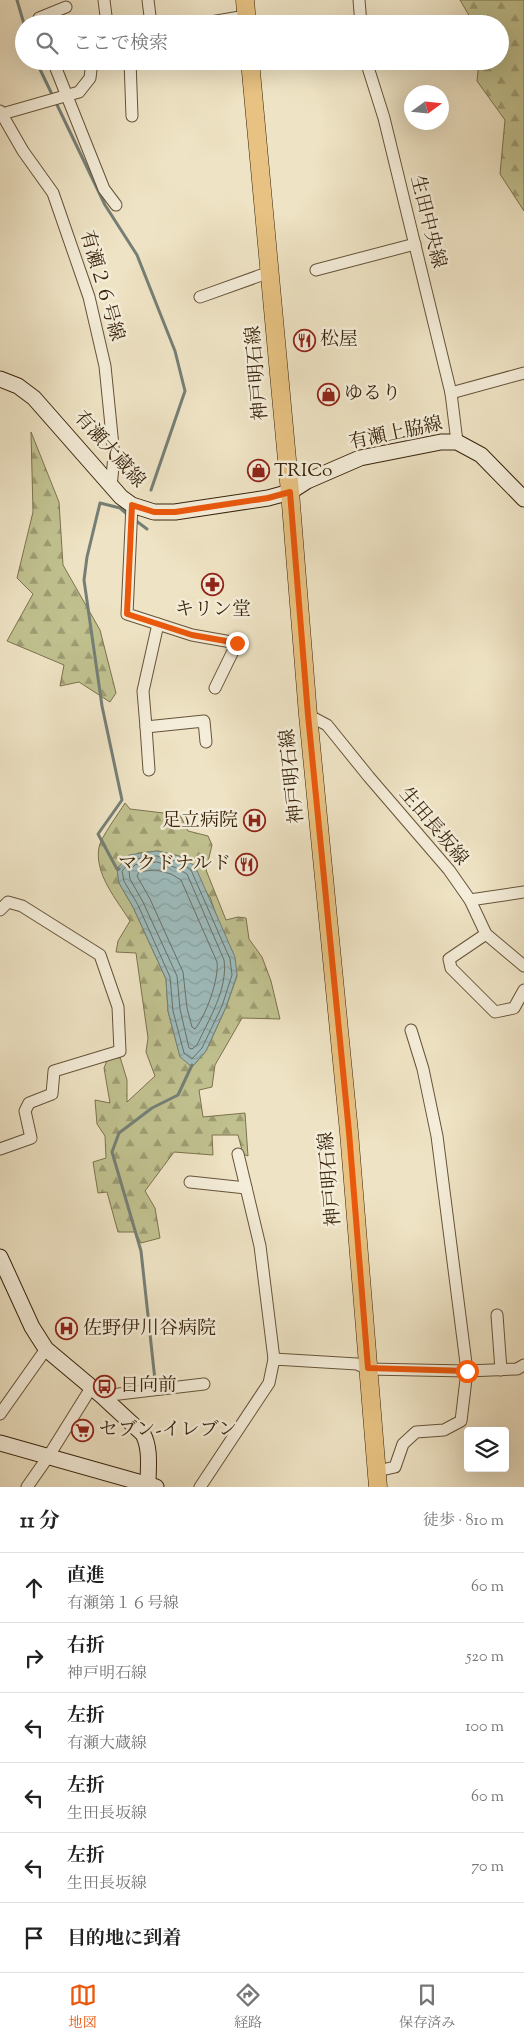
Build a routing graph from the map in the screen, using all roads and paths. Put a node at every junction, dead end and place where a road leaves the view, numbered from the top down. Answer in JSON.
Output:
{"nodes":[{"id":1,"x":104,"y":0,"type":"edge"},
{"id":2,"x":148,"y":0,"type":"edge"},
{"id":3,"x":359,"y":0,"type":"edge"},
{"id":4,"x":66,"y":7,"type":"dead end"},
{"id":5,"x":46,"y":15,"type":"edge"},
{"id":6,"x":106,"y":15,"type":"edge"},
{"id":7,"x":150,"y":15,"type":"edge"},
{"id":8,"x":360,"y":15,"type":"edge"},
{"id":9,"x":56,"y":70,"type":"edge"},
{"id":10,"x":91,"y":70,"type":"edge"},
{"id":11,"x":130,"y":70,"type":"edge"},
{"id":12,"x":251,"y":70,"type":"edge"},
{"id":13,"x":369,"y":70,"type":"edge"},
{"id":14,"x":64,"y":96,"type":"junction"},
{"id":15,"x":1,"y":113,"type":"edge"},
{"id":16,"x":132,"y":116,"type":"dead end"},
{"id":17,"x":116,"y":205,"type":"dead end"},
{"id":18,"x":414,"y":244,"type":"junction"},
{"id":19,"x":316,"y":270,"type":"dead end"},
{"id":20,"x":270,"y":272,"type":"junction"},
{"id":21,"x":200,"y":297,"type":"dead end"},
{"id":22,"x":524,"y":373,"type":"edge"},
{"id":23,"x":0,"y":379,"type":"edge"},
{"id":24,"x":451,"y":393,"type":"junction"},
{"id":25,"x":457,"y":442,"type":"junction"},
{"id":26,"x":111,"y":487,"type":"junction"},
{"id":27,"x":521,"y":491,"type":"edge"},
{"id":28,"x":290,"y":492,"type":"junction"},
{"id":29,"x":132,"y":505,"type":"junction"},
{"id":30,"x":158,"y":624,"type":"junction"},
{"id":31,"x":215,"y":688,"type":"dead end"},
{"id":32,"x":308,"y":715,"type":"junction"},
{"id":33,"x":146,"y":727,"type":"junction"},
{"id":34,"x":206,"y":742,"type":"dead end"},
{"id":35,"x":149,"y":770,"type":"dead end"},
{"id":36,"x":524,"y":892,"type":"edge"},
{"id":37,"x":470,"y":900,"type":"junction"},
{"id":38,"x":3,"y":904,"type":"edge"},
{"id":39,"x":486,"y":934,"type":"junction"},
{"id":40,"x":524,"y":966,"type":"edge"},
{"id":41,"x":524,"y":990,"type":"edge"},
{"id":42,"x":411,"y":1030,"type":"dead end"},
{"id":43,"x":0,"y":1149,"type":"edge"},
{"id":44,"x":238,"y":1154,"type":"dead end"},
{"id":45,"x":190,"y":1182,"type":"dead end"},
{"id":46,"x":246,"y":1188,"type":"junction"},
{"id":47,"x":0,"y":1257,"type":"edge"},
{"id":48,"x":4,"y":1274,"type":"edge"},
{"id":49,"x":497,"y":1315,"type":"dead end"},
{"id":50,"x":46,"y":1349,"type":"junction"},
{"id":51,"x":274,"y":1359,"type":"junction"},
{"id":52,"x":524,"y":1365,"type":"edge"},
{"id":53,"x":368,"y":1368,"type":"junction"},
{"id":54,"x":500,"y":1370,"type":"junction"},
{"id":55,"x":467,"y":1371,"type":"junction"},
{"id":56,"x":204,"y":1384,"type":"dead end"},
{"id":57,"x":97,"y":1392,"type":"junction"},
{"id":58,"x":0,"y":1414,"type":"edge"},
{"id":59,"x":0,"y":1443,"type":"edge"},
{"id":60,"x":48,"y":1457,"type":"junction"},
{"id":61,"x":378,"y":1479,"type":"edge"},
{"id":62,"x":152,"y":1486,"type":"edge"},
{"id":63,"x":27,"y":1487,"type":"edge"},
{"id":64,"x":200,"y":1487,"type":"edge"}],
"edges":[{"from":1,"to":6,"type":"street"},
{"from":2,"to":7,"type":"street"},
{"from":3,"to":8,"type":"street"},
{"from":4,"to":5,"type":"street"},
{"from":9,"to":14,"type":"street"},
{"from":10,"to":14,"type":"street"},
{"from":11,"to":16,"type":"street"},
{"from":12,"to":20,"type":"main road","name":"神戸明石線"},
{"from":13,"to":18,"type":"street","name":"生田中央線"},
{"from":14,"to":15,"type":"street"},
{"from":14,"to":17,"type":"street"},
{"from":15,"to":26,"type":"street","name":"有瀬２６号線"},
{"from":18,"to":19,"type":"street"},
{"from":18,"to":24,"type":"street","name":"生田中央線"},
{"from":20,"to":21,"type":"street"},
{"from":20,"to":28,"type":"main road","name":"神戸明石線"},
{"from":22,"to":24,"type":"street"},
{"from":23,"to":26,"type":"street","name":"有瀬大蔵線"},
{"from":24,"to":25,"type":"street","name":"生田中央線"},
{"from":25,"to":27,"type":"street","name":"有瀬上脇線"},
{"from":25,"to":28,"type":"street","name":"有瀬上脇線"},
{"from":26,"to":29,"type":"street","name":"有瀬大蔵線"},
{"from":28,"to":29,"type":"street","name":"有瀬大蔵線"},
{"from":28,"to":32,"type":"main road","name":"神戸明石線"},
{"from":29,"to":30,"type":"street"},
{"from":30,"to":31,"type":"street"},
{"from":30,"to":33,"type":"street"},
{"from":32,"to":37,"type":"street","name":"生田長坂線"},
{"from":32,"to":53,"type":"main road","name":"神戸明石線"},
{"from":33,"to":34,"type":"street"},
{"from":33,"to":35,"type":"street"},
{"from":36,"to":37,"type":"street"},
{"from":37,"to":39,"type":"street","name":"生田長坂線"},
{"from":38,"to":43,"type":"street"},
{"from":39,"to":40,"type":"street","name":"生田長坂線"},
{"from":39,"to":41,"type":"street"},
{"from":42,"to":55,"type":"street"},
{"from":44,"to":46,"type":"street"},
{"from":45,"to":46,"type":"street"},
{"from":46,"to":51,"type":"street"},
{"from":47,"to":48,"type":"street"},
{"from":48,"to":50,"type":"street"},
{"from":49,"to":54,"type":"street"},
{"from":50,"to":57,"type":"street"},
{"from":50,"to":58,"type":"street"},
{"from":51,"to":53,"type":"street"},
{"from":51,"to":64,"type":"street"},
{"from":52,"to":54,"type":"street"},
{"from":53,"to":55,"type":"street"},
{"from":53,"to":61,"type":"main road","name":"神戸明石線"},
{"from":54,"to":55,"type":"street"},
{"from":55,"to":61,"type":"street"},
{"from":56,"to":57,"type":"street"},
{"from":57,"to":60,"type":"street"},
{"from":57,"to":62,"type":"street"},
{"from":59,"to":60,"type":"street"},
{"from":60,"to":62,"type":"street"},
{"from":60,"to":63,"type":"street"}]}
